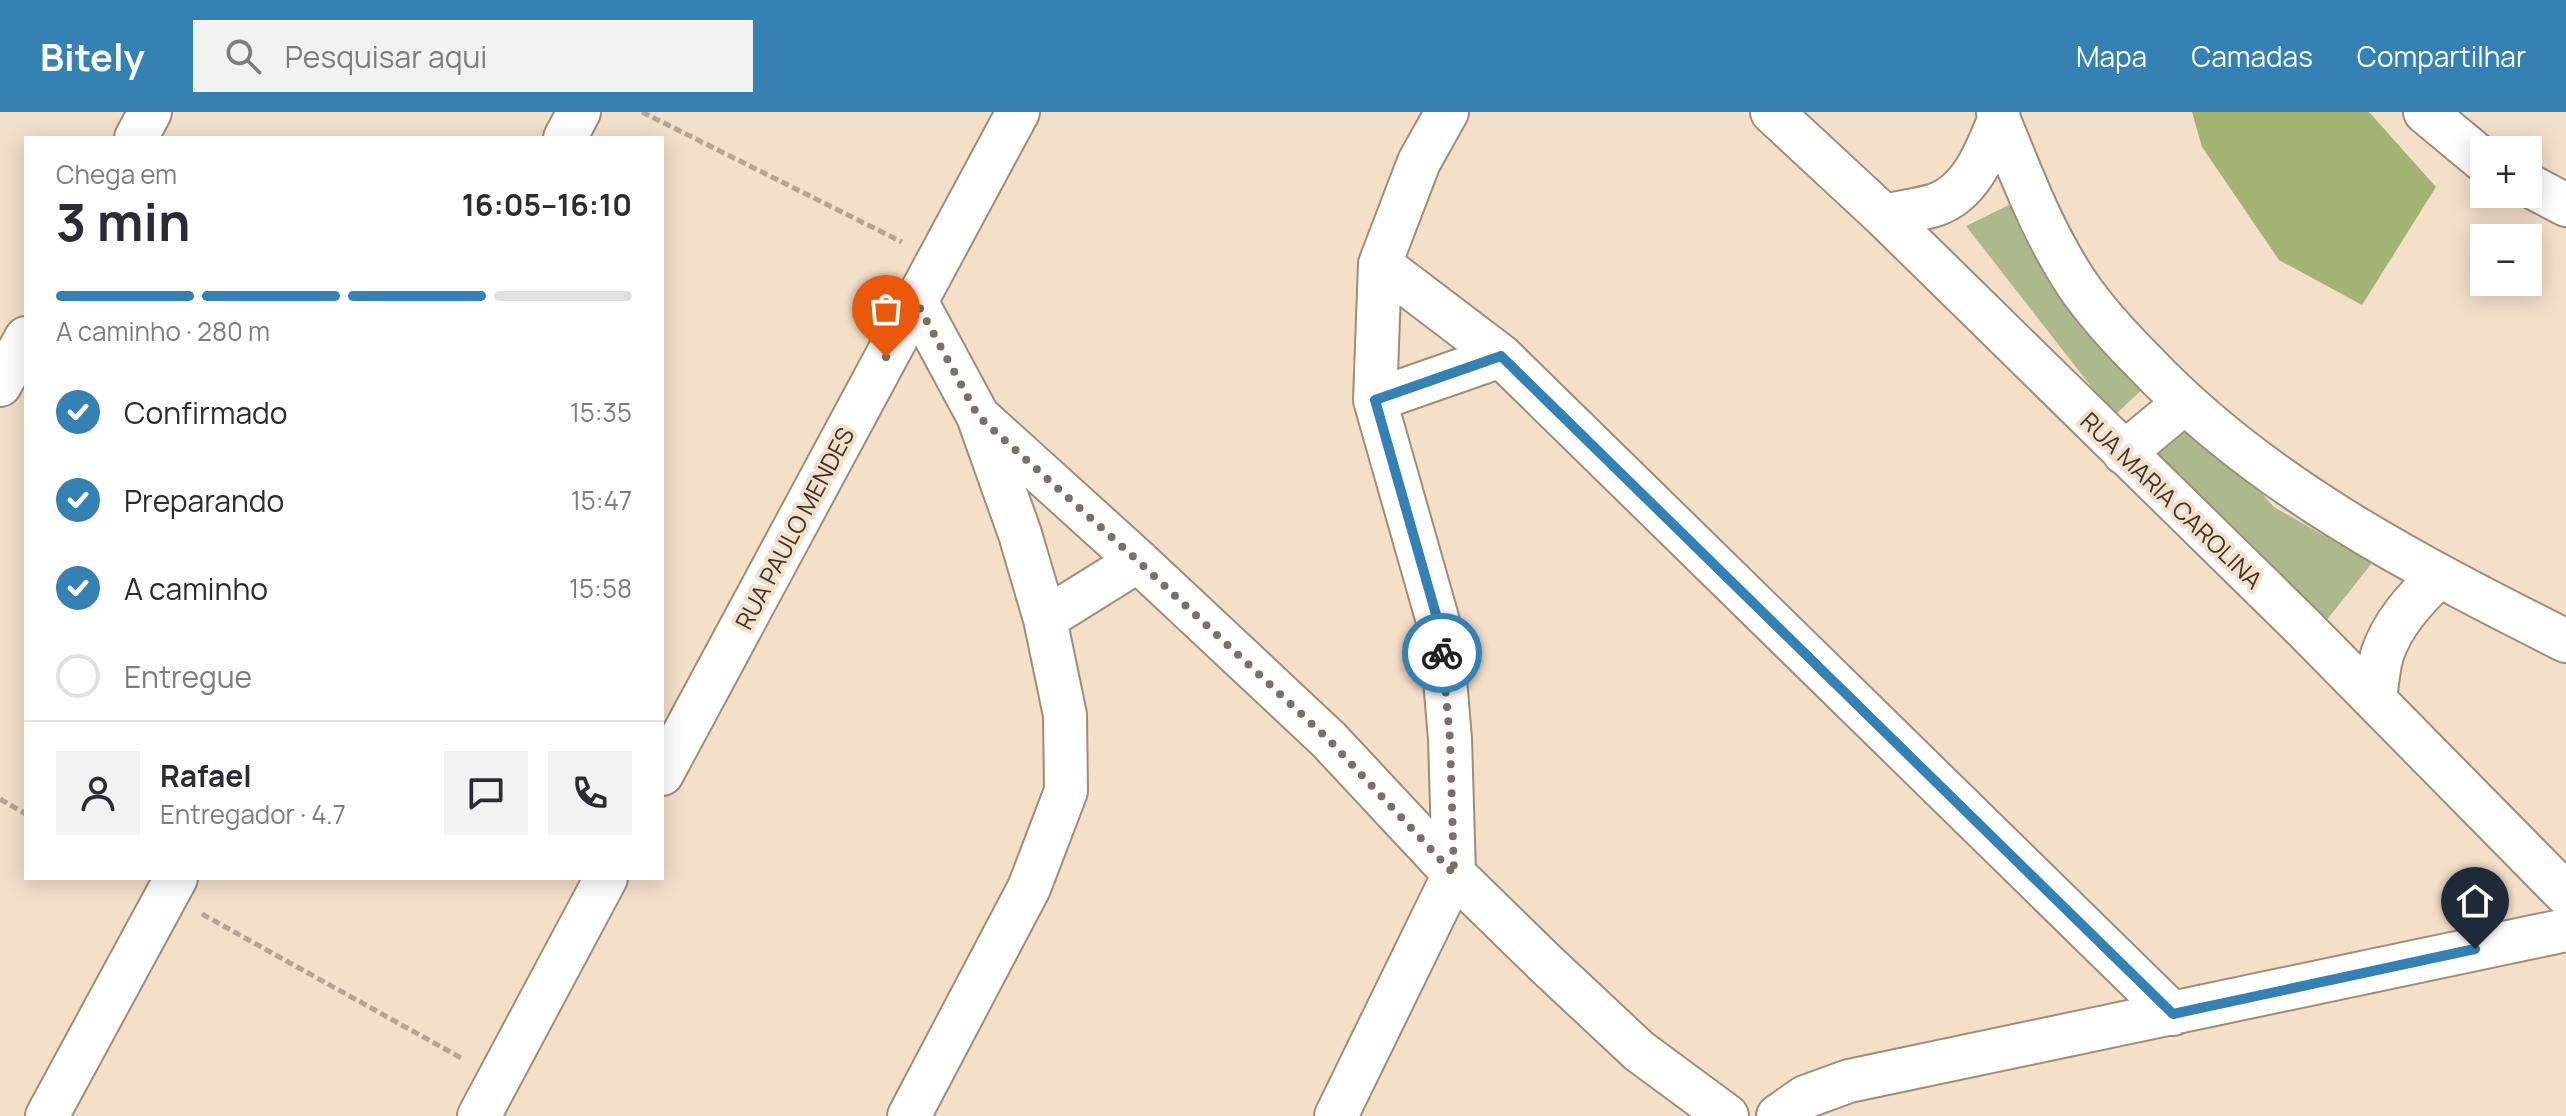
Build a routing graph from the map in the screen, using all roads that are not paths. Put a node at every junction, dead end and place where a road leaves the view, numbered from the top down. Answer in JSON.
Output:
{"nodes":[{"id":1,"x":150,"y":112,"type":"edge"},
{"id":2,"x":579,"y":112,"type":"edge"},
{"id":3,"x":1018,"y":112,"type":"edge"},
{"id":4,"x":1447,"y":112,"type":"edge"},
{"id":5,"x":1772,"y":112,"type":"edge"},
{"id":6,"x":2425,"y":112,"type":"edge"},
{"id":7,"x":1999,"y":116,"type":"edge"},
{"id":8,"x":137,"y":136,"type":"edge"},
{"id":9,"x":566,"y":136,"type":"edge"},
{"id":10,"x":2470,"y":149,"type":"edge"},
{"id":11,"x":2542,"y":192,"type":"edge"},
{"id":12,"x":2566,"y":205,"type":"edge"},
{"id":13,"x":1884,"y":216,"type":"junction"},
{"id":14,"x":1380,"y":264,"type":"junction"},
{"id":15,"x":916,"y":301,"type":"junction"},
{"id":16,"x":24,"y":342,"type":"edge"},
{"id":17,"x":1501,"y":356,"type":"junction"},
{"id":18,"x":0,"y":385,"type":"edge"},
{"id":19,"x":1375,"y":400,"type":"junction"},
{"id":20,"x":2183,"y":404,"type":"junction"},
{"id":21,"x":978,"y":416,"type":"junction"},
{"id":22,"x":2124,"y":453,"type":"junction"},
{"id":23,"x":1138,"y":561,"type":"junction"},
{"id":24,"x":2438,"y":577,"type":"junction"},
{"id":25,"x":1045,"y":619,"type":"junction"},
{"id":26,"x":2566,"y":641,"type":"edge"},
{"id":27,"x":2375,"y":699,"type":"junction"},
{"id":28,"x":664,"y":770,"type":"edge"},
{"id":29,"x":1454,"y":874,"type":"junction"},
{"id":30,"x":605,"y":880,"type":"edge"},
{"id":31,"x":171,"y":886,"type":"edge"},
{"id":32,"x":2566,"y":894,"type":"edge"},
{"id":33,"x":2566,"y":930,"type":"edge"},
{"id":34,"x":2173,"y":1014,"type":"junction"},
{"id":35,"x":47,"y":1116,"type":"edge"},
{"id":36,"x":479,"y":1116,"type":"edge"},
{"id":37,"x":909,"y":1116,"type":"edge"},
{"id":38,"x":1336,"y":1116,"type":"edge"},
{"id":39,"x":1727,"y":1116,"type":"edge"},
{"id":40,"x":1778,"y":1116,"type":"edge"}],
"edges":[{"from":1,"to":8,"type":"street"},
{"from":2,"to":9,"type":"street"},
{"from":3,"to":15,"type":"street","name":"RUA PAULO MENDES"},
{"from":4,"to":14,"type":"street"},
{"from":5,"to":13,"type":"street","name":"RUA MARIA CAROLINA"},
{"from":6,"to":10,"type":"street"},
{"from":7,"to":13,"type":"street"},
{"from":7,"to":20,"type":"street"},
{"from":11,"to":12,"type":"street"},
{"from":13,"to":22,"type":"street","name":"RUA MARIA CAROLINA"},
{"from":14,"to":17,"type":"street"},
{"from":14,"to":19,"type":"street"},
{"from":15,"to":21,"type":"street"},
{"from":15,"to":28,"type":"street","name":"RUA PAULO MENDES"},
{"from":16,"to":18,"type":"street"},
{"from":17,"to":19,"type":"street"},
{"from":17,"to":34,"type":"street"},
{"from":19,"to":29,"type":"street"},
{"from":20,"to":22,"type":"street"},
{"from":20,"to":24,"type":"street"},
{"from":21,"to":23,"type":"street"},
{"from":21,"to":25,"type":"street"},
{"from":22,"to":27,"type":"street","name":"RUA MARIA CAROLINA"},
{"from":23,"to":25,"type":"street"},
{"from":23,"to":29,"type":"street"},
{"from":24,"to":26,"type":"street"},
{"from":24,"to":27,"type":"street"},
{"from":25,"to":37,"type":"street"},
{"from":27,"to":32,"type":"street","name":"RUA MARIA CAROLINA"},
{"from":29,"to":38,"type":"street"},
{"from":29,"to":39,"type":"street"},
{"from":30,"to":36,"type":"street"},
{"from":31,"to":35,"type":"street"},
{"from":33,"to":34,"type":"street"},
{"from":34,"to":40,"type":"street"}]}
